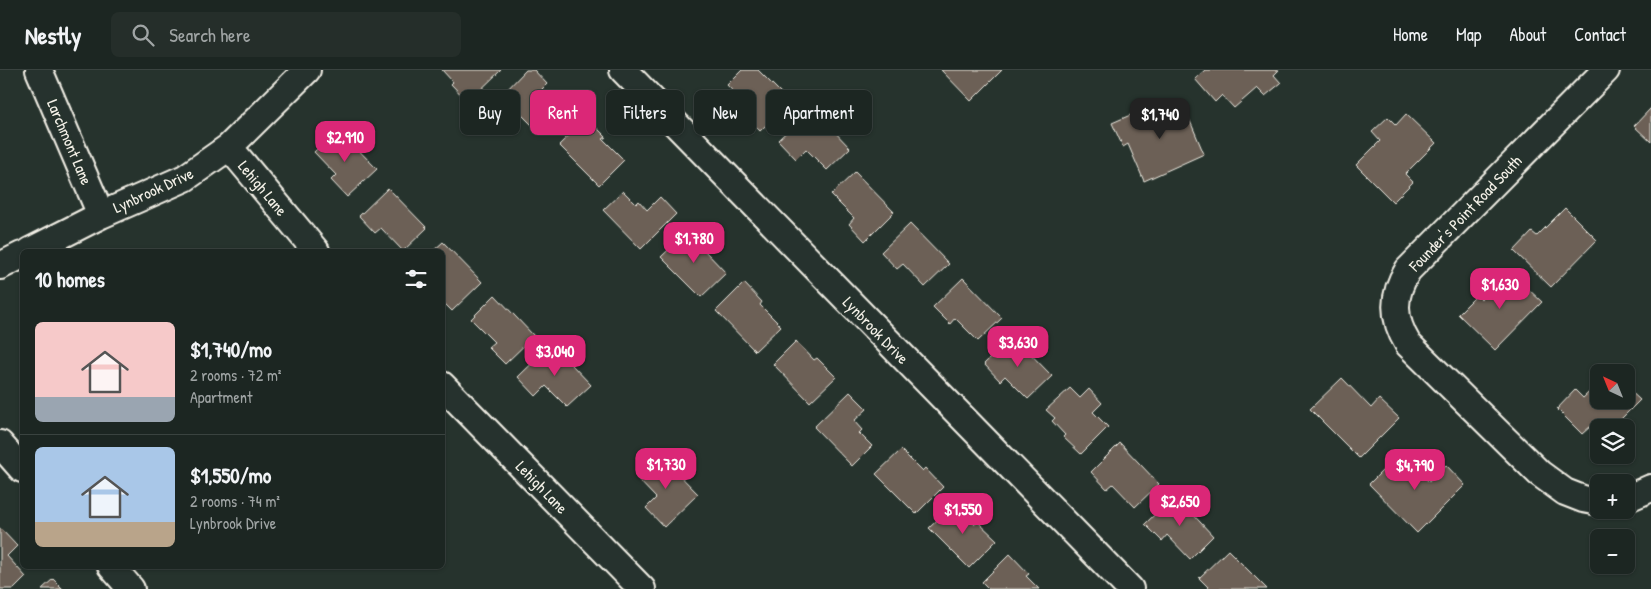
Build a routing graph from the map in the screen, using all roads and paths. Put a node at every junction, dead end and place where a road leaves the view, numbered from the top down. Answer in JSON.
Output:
{"nodes":[{"id":1,"x":39,"y":70,"type":"edge"},
{"id":2,"x":307,"y":70,"type":"edge"},
{"id":3,"x":623,"y":70,"type":"edge"},
{"id":4,"x":1606,"y":70,"type":"edge"},
{"id":5,"x":229,"y":147,"type":"junction"},
{"id":6,"x":101,"y":215,"type":"junction"},
{"id":7,"x":34,"y":249,"type":"edge"},
{"id":8,"x":314,"y":249,"type":"edge"},
{"id":9,"x":20,"y":256,"type":"edge"},
{"id":10,"x":0,"y":266,"type":"edge"},
{"id":11,"x":445,"y":388,"type":"edge"},
{"id":12,"x":0,"y":444,"type":"edge"},
{"id":13,"x":20,"y":467,"type":"edge"},
{"id":14,"x":1651,"y":488,"type":"edge"},
{"id":15,"x":1635,"y":495,"type":"edge"},
{"id":16,"x":1590,"y":500,"type":"edge"},
{"id":17,"x":114,"y":569,"type":"edge"},
{"id":18,"x":131,"y":589,"type":"edge"},
{"id":19,"x":642,"y":589,"type":"edge"},
{"id":20,"x":1130,"y":589,"type":"edge"}],
"edges":[{"from":1,"to":6,"type":"street","name":"Larchmont Lane"},
{"from":2,"to":5,"type":"street","name":"Lynbrook Drive"},
{"from":3,"to":20,"type":"street","name":"Lynbrook Drive"},
{"from":4,"to":16,"type":"street","name":"Founder's Point Road South"},
{"from":5,"to":6,"type":"street","name":"Lynbrook Drive"},
{"from":5,"to":8,"type":"street","name":"Lehigh Lane"},
{"from":6,"to":7,"type":"street","name":"Lynbrook Drive"},
{"from":9,"to":10,"type":"street"},
{"from":11,"to":19,"type":"street","name":"Lehigh Lane"},
{"from":12,"to":13,"type":"street"},
{"from":14,"to":15,"type":"street"},
{"from":17,"to":18,"type":"street"}]}
